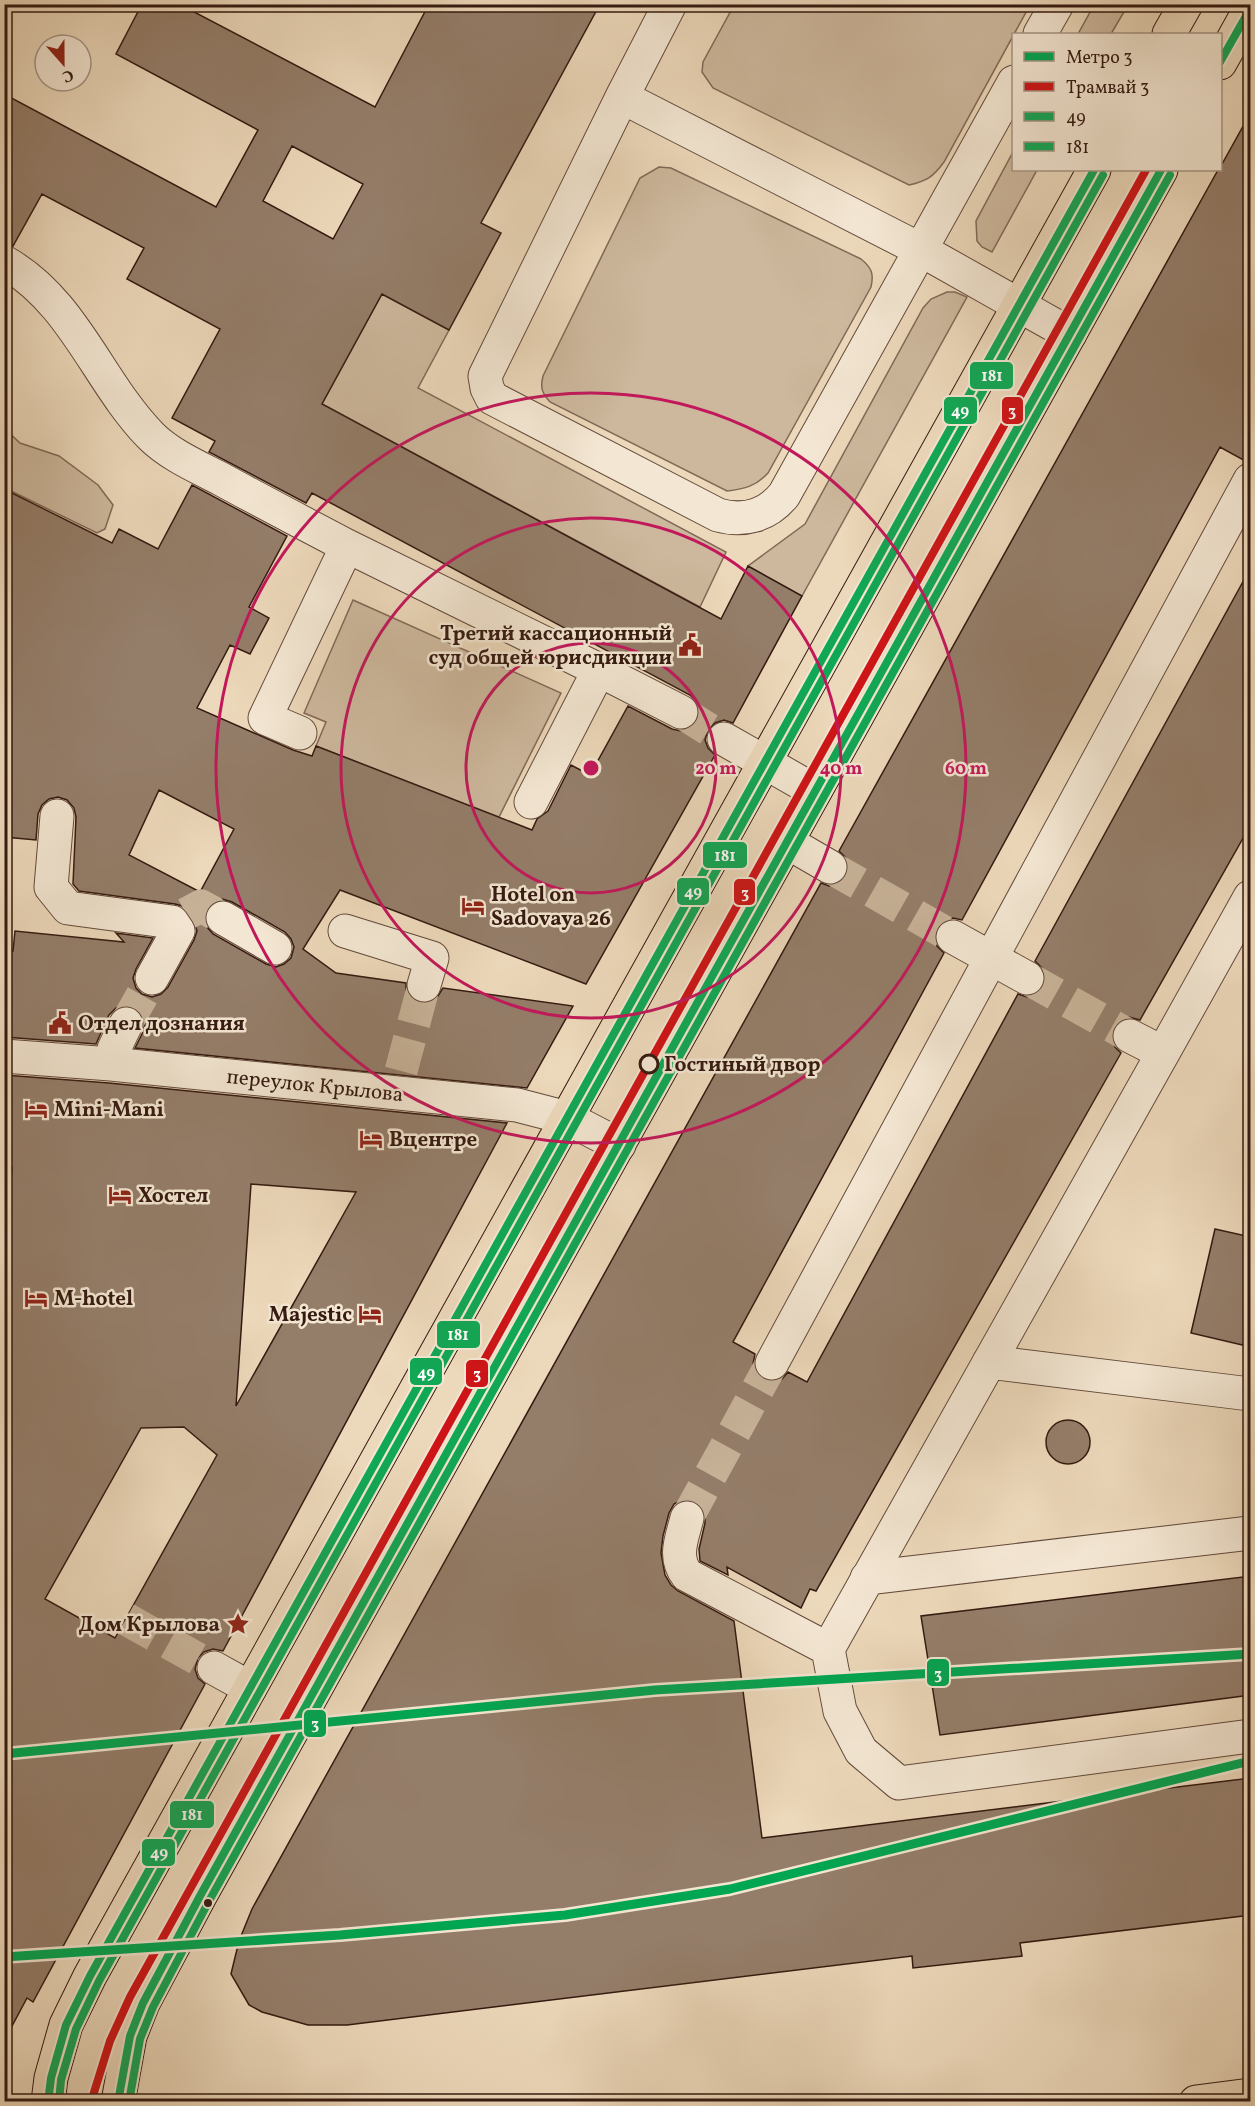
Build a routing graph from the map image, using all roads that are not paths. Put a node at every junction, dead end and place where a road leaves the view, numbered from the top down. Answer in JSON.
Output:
{"nodes":[{"id":1,"x":670,"y":4,"type":"edge"},
{"id":2,"x":1057,"y":4,"type":"edge"},
{"id":3,"x":1185,"y":4,"type":"edge"},
{"id":4,"x":1251,"y":9,"type":"edge"},
{"id":5,"x":1041,"y":33,"type":"edge"},
{"id":6,"x":1170,"y":33,"type":"edge"},
{"id":7,"x":1222,"y":61,"type":"edge"},
{"id":8,"x":1012,"y":86,"type":"edge"},
{"id":9,"x":622,"y":97,"type":"junction"},
{"id":10,"x":1093,"y":171,"type":"edge"},
{"id":11,"x":1160,"y":171,"type":"edge"},
{"id":12,"x":921,"y":250,"type":"junction"},
{"id":13,"x":4,"y":262,"type":"edge"},
{"id":14,"x":1019,"y":304,"type":"junction"},
{"id":15,"x":1070,"y":333,"type":"junction"},
{"id":16,"x":1251,"y":480,"type":"edge"},
{"id":17,"x":347,"y":546,"type":"junction"},
{"id":18,"x":599,"y":670,"type":"junction"},
{"id":19,"x":681,"y":712,"type":"tunnel mouth"},
{"id":20,"x":300,"y":733,"type":"dead end"},
{"id":21,"x":724,"y":739,"type":"tunnel mouth"},
{"id":22,"x":765,"y":762,"type":"junction"},
{"id":23,"x":815,"y":791,"type":"junction"},
{"id":24,"x":531,"y":802,"type":"dead end"},
{"id":25,"x":57,"y":816,"type":"dead end"},
{"id":26,"x":787,"y":842,"type":"junction"},
{"id":27,"x":830,"y":867,"type":"tunnel mouth"},
{"id":28,"x":1251,"y":897,"type":"edge"},
{"id":29,"x":223,"y":918,"type":"tunnel mouth"},
{"id":30,"x":345,"y":931,"type":"dead end"},
{"id":31,"x":953,"y":937,"type":"tunnel mouth"},
{"id":32,"x":275,"y":948,"type":"dead end"},
{"id":33,"x":990,"y":957,"type":"junction"},
{"id":34,"x":152,"y":978,"type":"tunnel mouth"},
{"id":35,"x":1026,"y":978,"type":"tunnel mouth"},
{"id":36,"x":424,"y":985,"type":"tunnel mouth"},
{"id":37,"x":126,"y":1024,"type":"tunnel mouth"},
{"id":38,"x":1131,"y":1036,"type":"tunnel mouth"},
{"id":39,"x":1163,"y":1053,"type":"junction"},
{"id":40,"x":4,"y":1056,"type":"edge"},
{"id":41,"x":111,"y":1064,"type":"junction"},
{"id":42,"x":567,"y":1118,"type":"junction"},
{"id":43,"x":619,"y":1145,"type":"junction"},
{"id":44,"x":989,"y":1362,"type":"junction"},
{"id":45,"x":772,"y":1363,"type":"tunnel mouth"},
{"id":46,"x":1251,"y":1394,"type":"edge"},
{"id":47,"x":687,"y":1518,"type":"tunnel mouth"},
{"id":48,"x":1251,"y":1533,"type":"edge"},
{"id":49,"x":867,"y":1578,"type":"junction"},
{"id":50,"x":828,"y":1649,"type":"junction"},
{"id":51,"x":214,"y":1668,"type":"tunnel mouth"},
{"id":52,"x":250,"y":1688,"type":"junction"},
{"id":53,"x":1251,"y":1736,"type":"edge"},
{"id":54,"x":122,"y":2093,"type":"edge"},
{"id":55,"x":1251,"y":2095,"type":"edge"},
{"id":56,"x":48,"y":2102,"type":"edge"},
{"id":57,"x":1196,"y":2102,"type":"edge"}],
"edges":[{"from":1,"to":9,"type":"street"},
{"from":2,"to":5,"type":"street"},
{"from":3,"to":6,"type":"main road"},
{"from":4,"to":7,"type":"main road"},
{"from":8,"to":12,"type":"street"},
{"from":9,"to":12,"type":"street"},
{"from":9,"to":12,"type":"street"},
{"from":10,"to":14,"type":"main road"},
{"from":11,"to":15,"type":"main road"},
{"from":12,"to":14,"type":"street"},
{"from":13,"to":17,"type":"street"},
{"from":14,"to":15,"type":"street"},
{"from":14,"to":22,"type":"main road"},
{"from":15,"to":23,"type":"main road"},
{"from":16,"to":33,"type":"street"},
{"from":17,"to":18,"type":"street"},
{"from":17,"to":20,"type":"street"},
{"from":18,"to":19,"type":"street"},
{"from":18,"to":24,"type":"street"},
{"from":21,"to":22,"type":"street"},
{"from":22,"to":23,"type":"street"},
{"from":22,"to":42,"type":"main road"},
{"from":23,"to":26,"type":"main road"},
{"from":25,"to":34,"type":"street"},
{"from":26,"to":27,"type":"street"},
{"from":26,"to":43,"type":"main road"},
{"from":28,"to":39,"type":"street"},
{"from":29,"to":32,"type":"street"},
{"from":30,"to":36,"type":"street"},
{"from":31,"to":33,"type":"street"},
{"from":33,"to":35,"type":"street"},
{"from":33,"to":45,"type":"street"},
{"from":37,"to":41,"type":"street"},
{"from":38,"to":39,"type":"street"},
{"from":39,"to":44,"type":"street"},
{"from":40,"to":41,"type":"street","name":"переулок Крылова"},
{"from":41,"to":42,"type":"street","name":"переулок Крылова"},
{"from":42,"to":43,"type":"street","name":"переулок Крылова"},
{"from":42,"to":52,"type":"main road"},
{"from":43,"to":54,"type":"main road"},
{"from":44,"to":46,"type":"street"},
{"from":44,"to":49,"type":"street"},
{"from":47,"to":50,"type":"street"},
{"from":48,"to":49,"type":"street"},
{"from":49,"to":50,"type":"street"},
{"from":50,"to":53,"type":"street"},
{"from":51,"to":52,"type":"street"},
{"from":52,"to":56,"type":"main road"},
{"from":55,"to":57,"type":"main road"}]}
